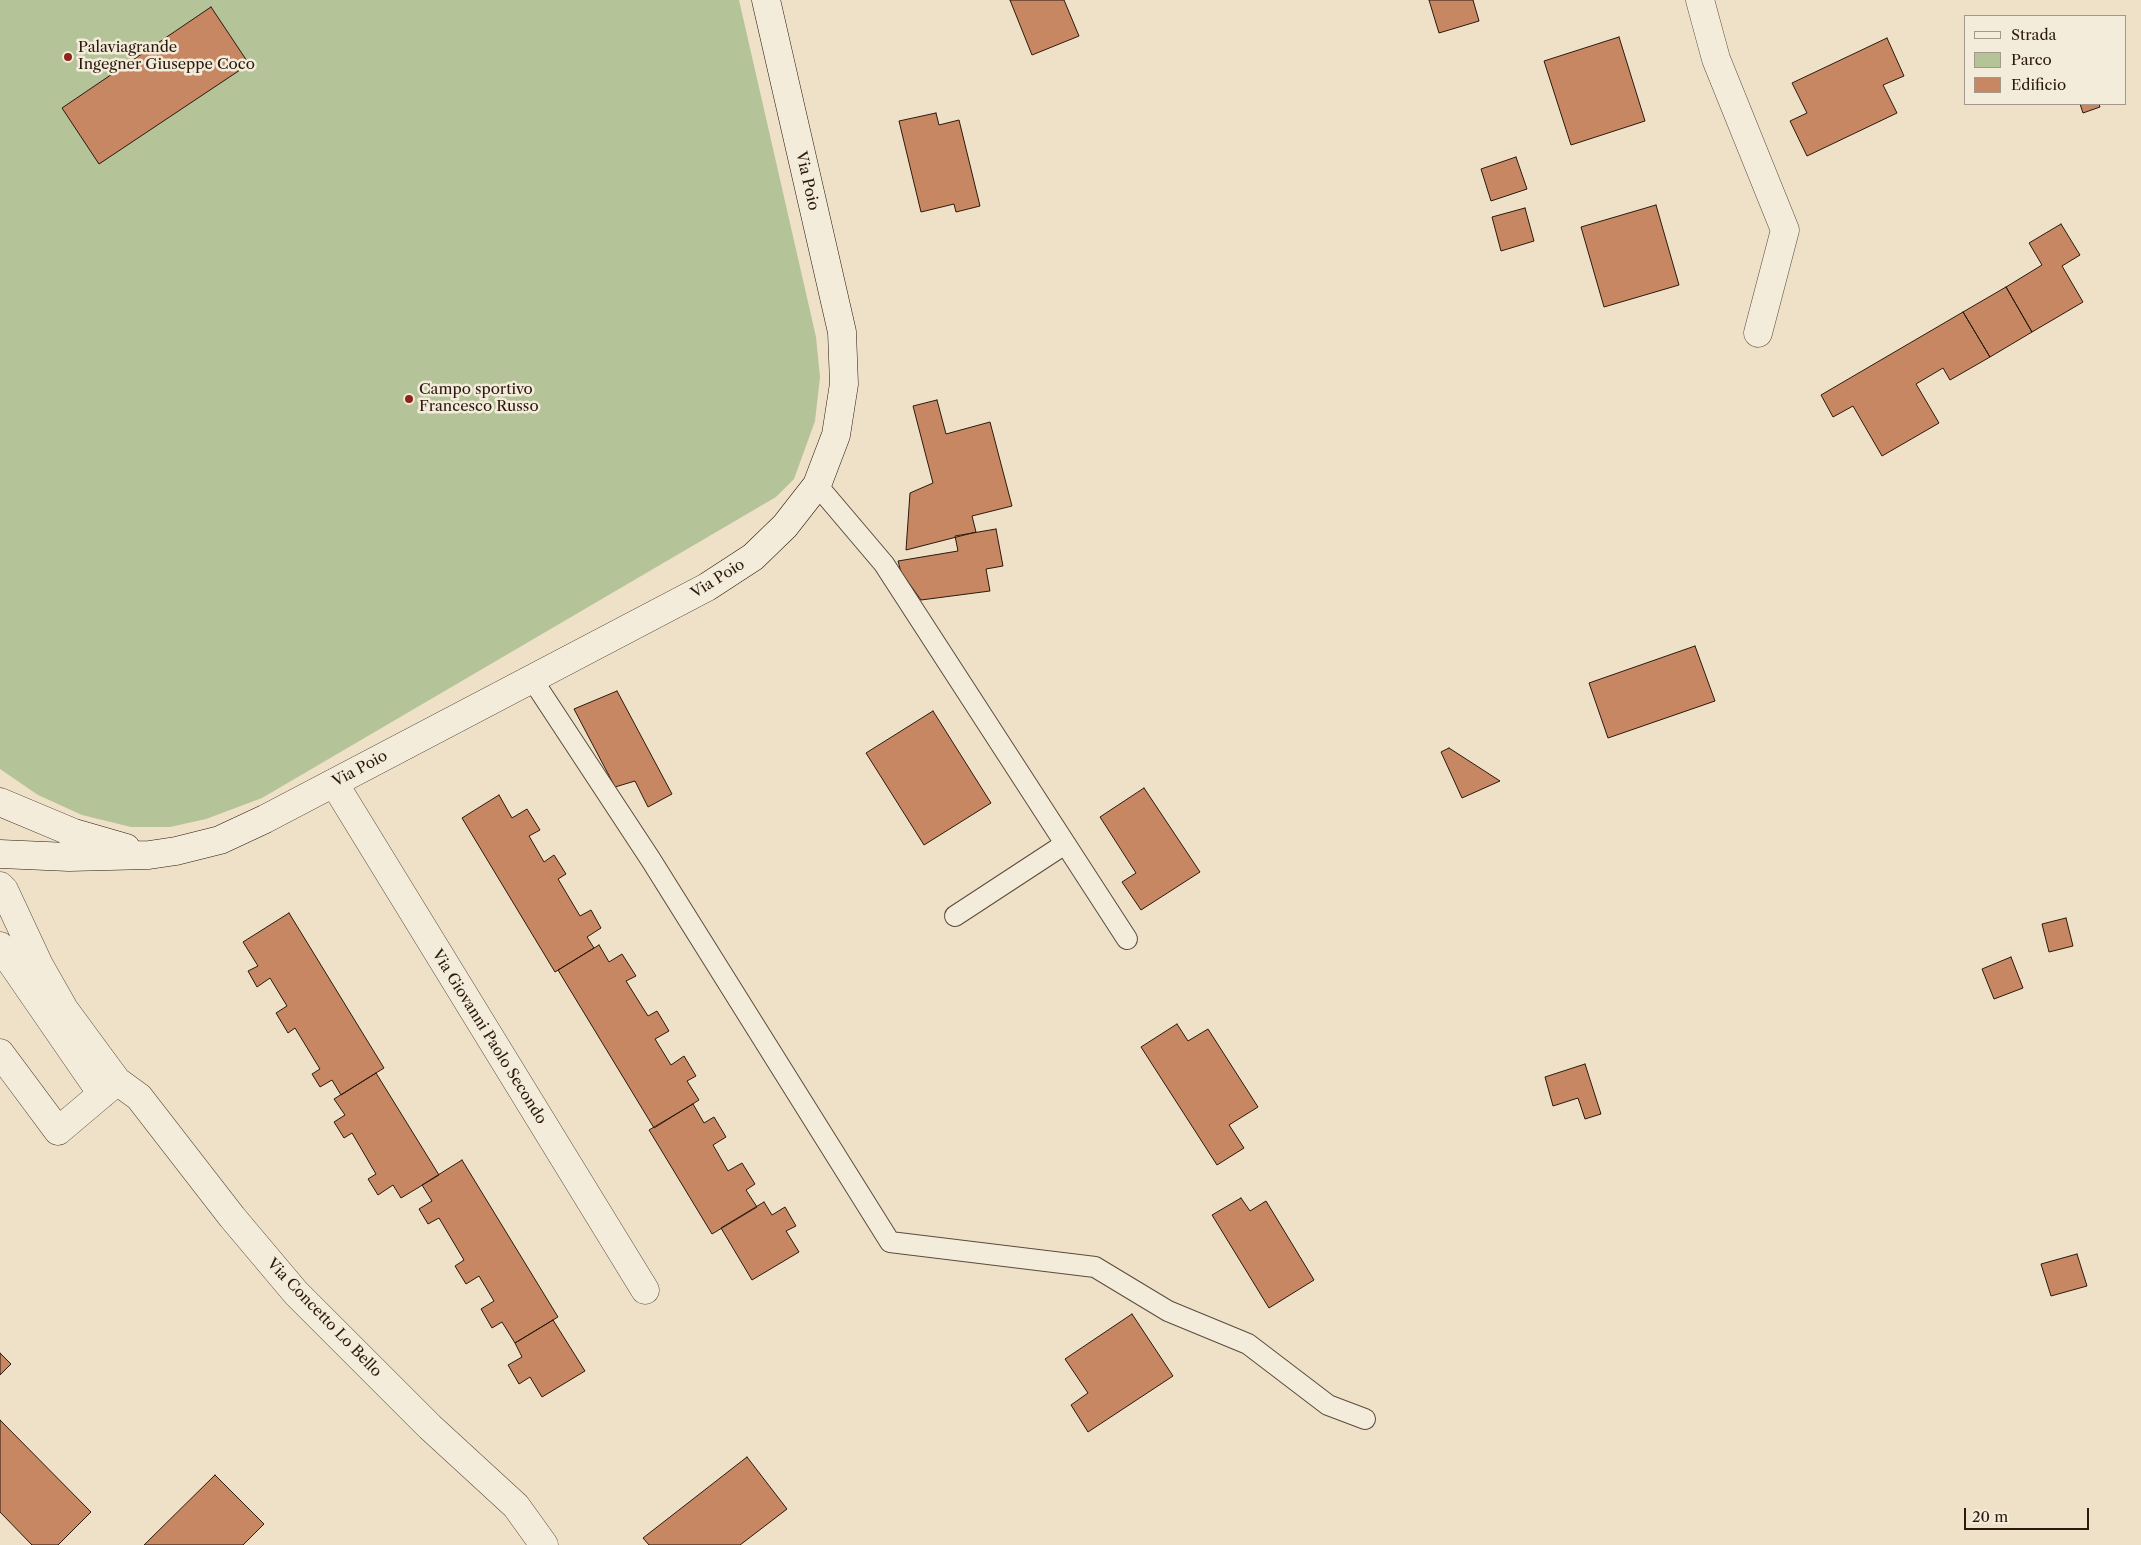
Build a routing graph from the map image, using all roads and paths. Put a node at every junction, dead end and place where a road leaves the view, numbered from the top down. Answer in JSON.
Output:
{"nodes":[{"id":1,"x":766,"y":0,"type":"edge"},
{"id":2,"x":1700,"y":0,"type":"edge"},
{"id":3,"x":1758,"y":333,"type":"dead end"},
{"id":4,"x":817,"y":485,"type":"junction"},
{"id":5,"x":532,"y":679,"type":"junction"},
{"id":6,"x":334,"y":783,"type":"junction"},
{"id":7,"x":0,"y":802,"type":"edge"},
{"id":8,"x":1065,"y":844,"type":"junction"},
{"id":9,"x":0,"y":854,"type":"edge"},
{"id":10,"x":149,"y":855,"type":"junction"},
{"id":11,"x":0,"y":886,"type":"edge"},
{"id":12,"x":955,"y":916,"type":"dead end"},
{"id":13,"x":1127,"y":939,"type":"dead end"},
{"id":14,"x":0,"y":946,"type":"edge"},
{"id":15,"x":0,"y":1053,"type":"edge"},
{"id":16,"x":109,"y":1087,"type":"junction"},
{"id":17,"x":645,"y":1290,"type":"dead end"},
{"id":18,"x":1365,"y":1419,"type":"dead end"},
{"id":19,"x":544,"y":1545,"type":"edge"}],
"edges":[{"from":1,"to":4,"type":"street","name":"Via Poio"},
{"from":2,"to":3,"type":"street"},
{"from":4,"to":5,"type":"street","name":"Via Poio"},
{"from":4,"to":8,"type":"lane"},
{"from":5,"to":6,"type":"street","name":"Via Poio"},
{"from":5,"to":18,"type":"lane"},
{"from":6,"to":10,"type":"street","name":"Via Poio"},
{"from":6,"to":17,"type":"street","name":"Via Giovanni Paolo Secondo"},
{"from":7,"to":10,"type":"street"},
{"from":8,"to":12,"type":"lane"},
{"from":8,"to":13,"type":"lane"},
{"from":9,"to":10,"type":"street","name":"Via Poio"},
{"from":11,"to":16,"type":"street"},
{"from":14,"to":16,"type":"street"},
{"from":15,"to":16,"type":"street"},
{"from":16,"to":19,"type":"street","name":"Via Concetto Lo Bello"}]}
